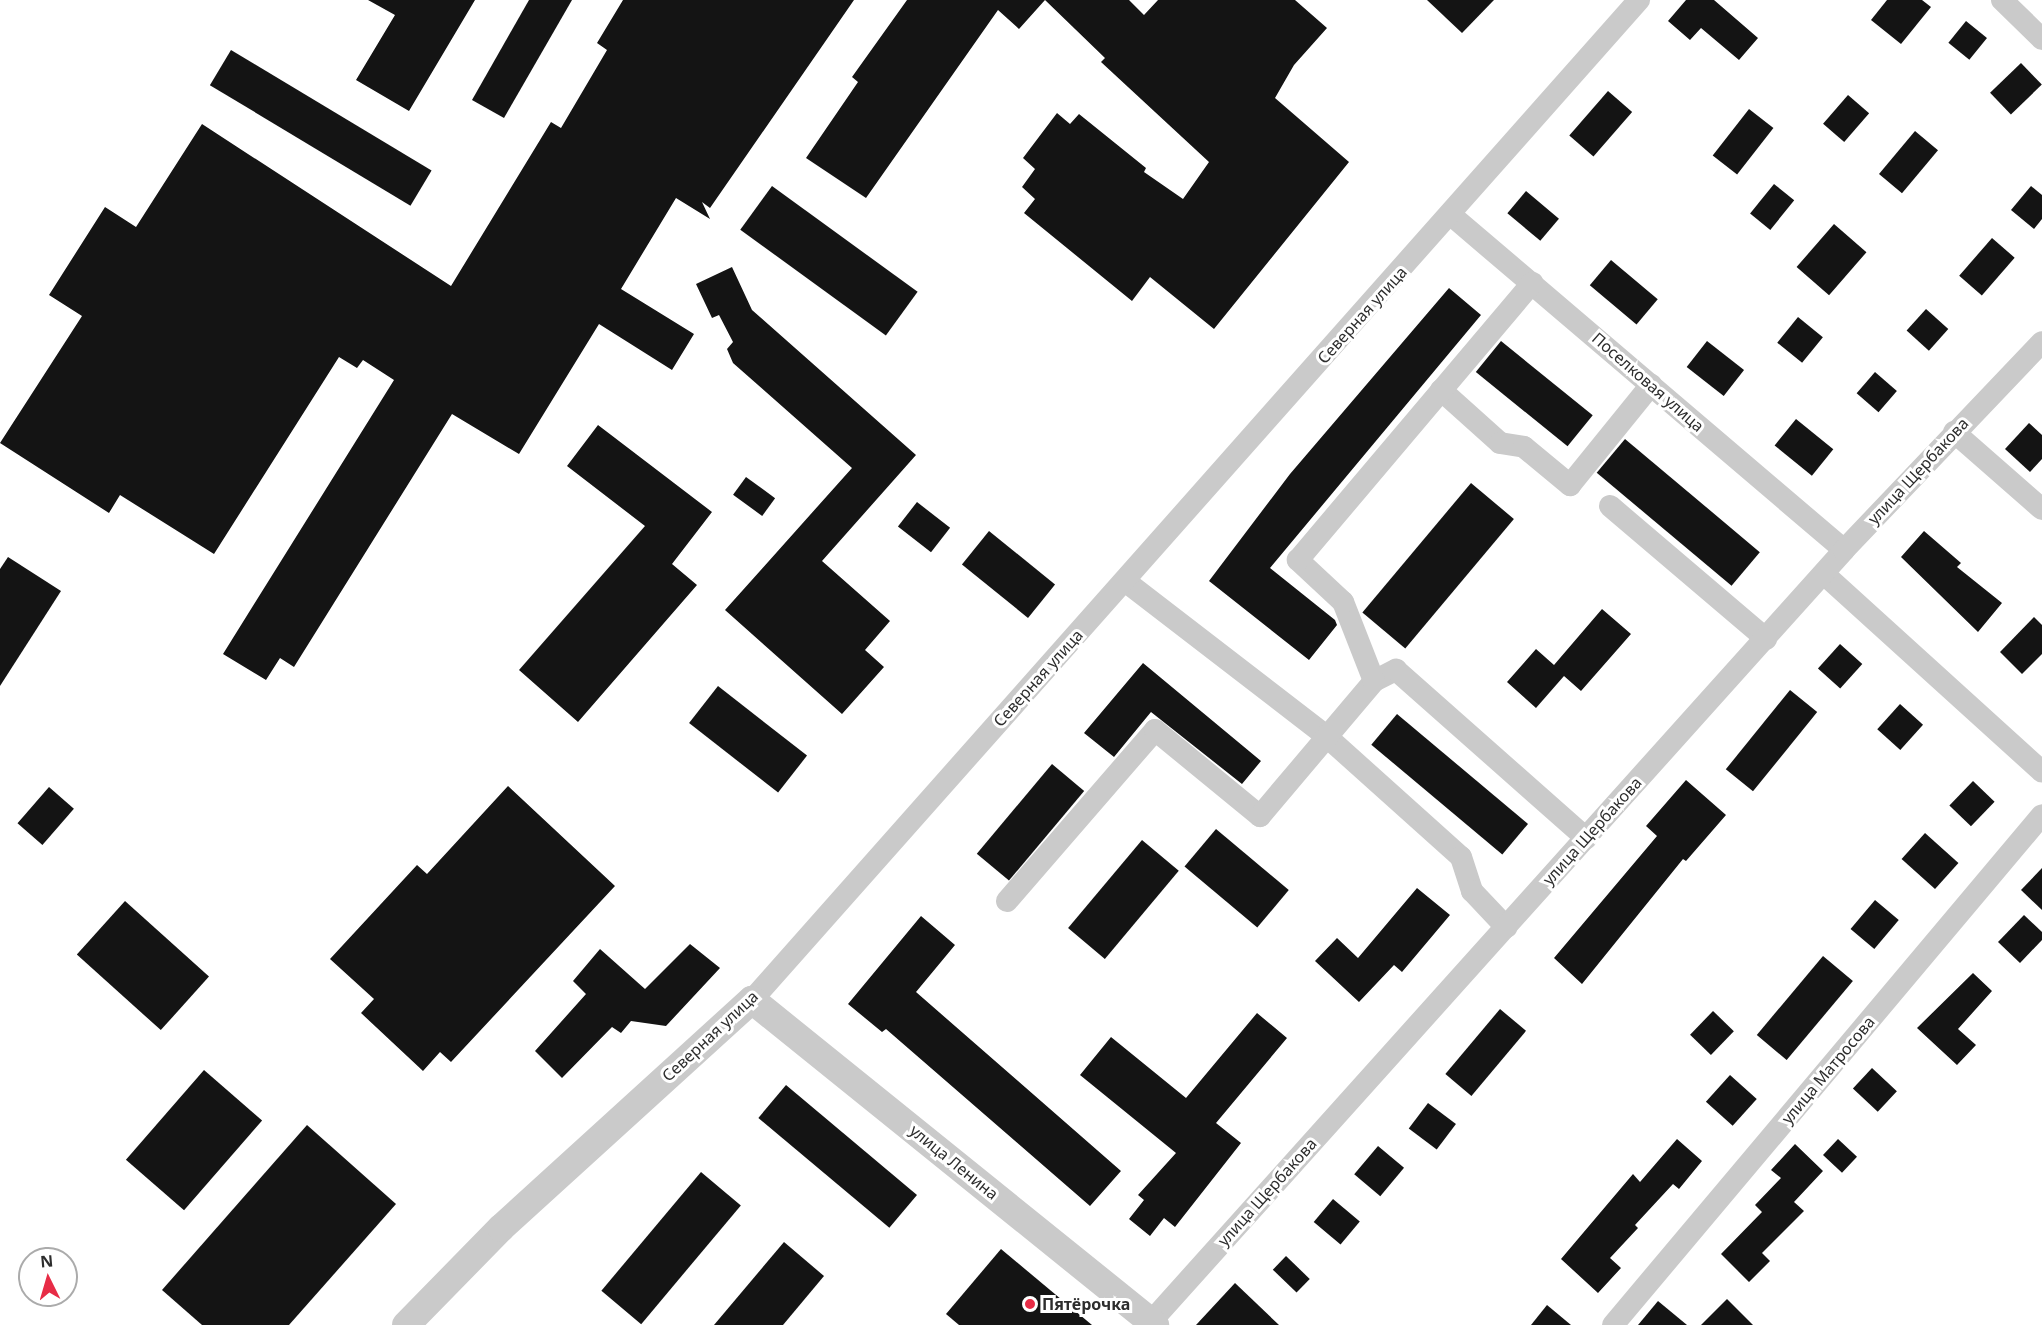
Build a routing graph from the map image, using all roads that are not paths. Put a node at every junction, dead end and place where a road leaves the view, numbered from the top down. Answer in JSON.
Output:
{"nodes":[{"id":1,"x":1639,"y":0,"type":"edge"},
{"id":2,"x":2002,"y":0,"type":"edge"},
{"id":3,"x":2042,"y":39,"type":"edge"},
{"id":4,"x":1451,"y":215,"type":"junction"},
{"id":5,"x":1532,"y":283,"type":"junction"},
{"id":6,"x":2042,"y":342,"type":"edge"},
{"id":7,"x":1650,"y":385,"type":"junction"},
{"id":8,"x":1441,"y":390,"type":"junction"},
{"id":9,"x":1954,"y":432,"type":"junction"},
{"id":10,"x":1610,"y":506,"type":"dead end"},
{"id":11,"x":2042,"y":509,"type":"edge"},
{"id":12,"x":1844,"y":550,"type":"junction"},
{"id":13,"x":1824,"y":574,"type":"junction"},
{"id":14,"x":1125,"y":581,"type":"junction"},
{"id":15,"x":1766,"y":639,"type":"junction"},
{"id":16,"x":1374,"y":681,"type":"junction"},
{"id":17,"x":1326,"y":736,"type":"junction"},
{"id":18,"x":2042,"y":772,"type":"edge"},
{"id":19,"x":2042,"y":815,"type":"edge"},
{"id":20,"x":1586,"y":838,"type":"junction"},
{"id":21,"x":1007,"y":901,"type":"dead end"},
{"id":22,"x":1506,"y":927,"type":"junction"},
{"id":23,"x":752,"y":1000,"type":"junction"},
{"id":24,"x":1152,"y":1323,"type":"edge"},
{"id":25,"x":406,"y":1325,"type":"edge"},
{"id":26,"x":1613,"y":1325,"type":"edge"}],
"edges":[{"from":1,"to":4,"type":"street","name":"Северная улица"},
{"from":2,"to":3,"type":"street"},
{"from":4,"to":5,"type":"street","name":"Поселковая улица"},
{"from":4,"to":14,"type":"street","name":"Северная улица"},
{"from":5,"to":7,"type":"street","name":"Поселковая улица"},
{"from":5,"to":8,"type":"street"},
{"from":6,"to":9,"type":"street","name":"улица Щербакова"},
{"from":7,"to":8,"type":"street"},
{"from":7,"to":12,"type":"street","name":"Поселковая улица"},
{"from":8,"to":16,"type":"street"},
{"from":9,"to":11,"type":"street"},
{"from":9,"to":12,"type":"street","name":"улица Щербакова"},
{"from":10,"to":15,"type":"street"},
{"from":12,"to":13,"type":"street","name":"улица Щербакова"},
{"from":13,"to":15,"type":"street","name":"улица Щербакова"},
{"from":13,"to":18,"type":"street"},
{"from":14,"to":17,"type":"street"},
{"from":14,"to":23,"type":"street","name":"Северная улица"},
{"from":15,"to":20,"type":"street","name":"улица Щербакова"},
{"from":16,"to":17,"type":"street"},
{"from":16,"to":20,"type":"street"},
{"from":17,"to":21,"type":"street"},
{"from":17,"to":22,"type":"street"},
{"from":19,"to":26,"type":"street","name":"улица Матросова"},
{"from":20,"to":22,"type":"street","name":"улица Щербакова"},
{"from":22,"to":24,"type":"street","name":"улица Щербакова"},
{"from":23,"to":24,"type":"street","name":"улица Ленина"},
{"from":23,"to":25,"type":"street","name":"Северная улица"}]}
